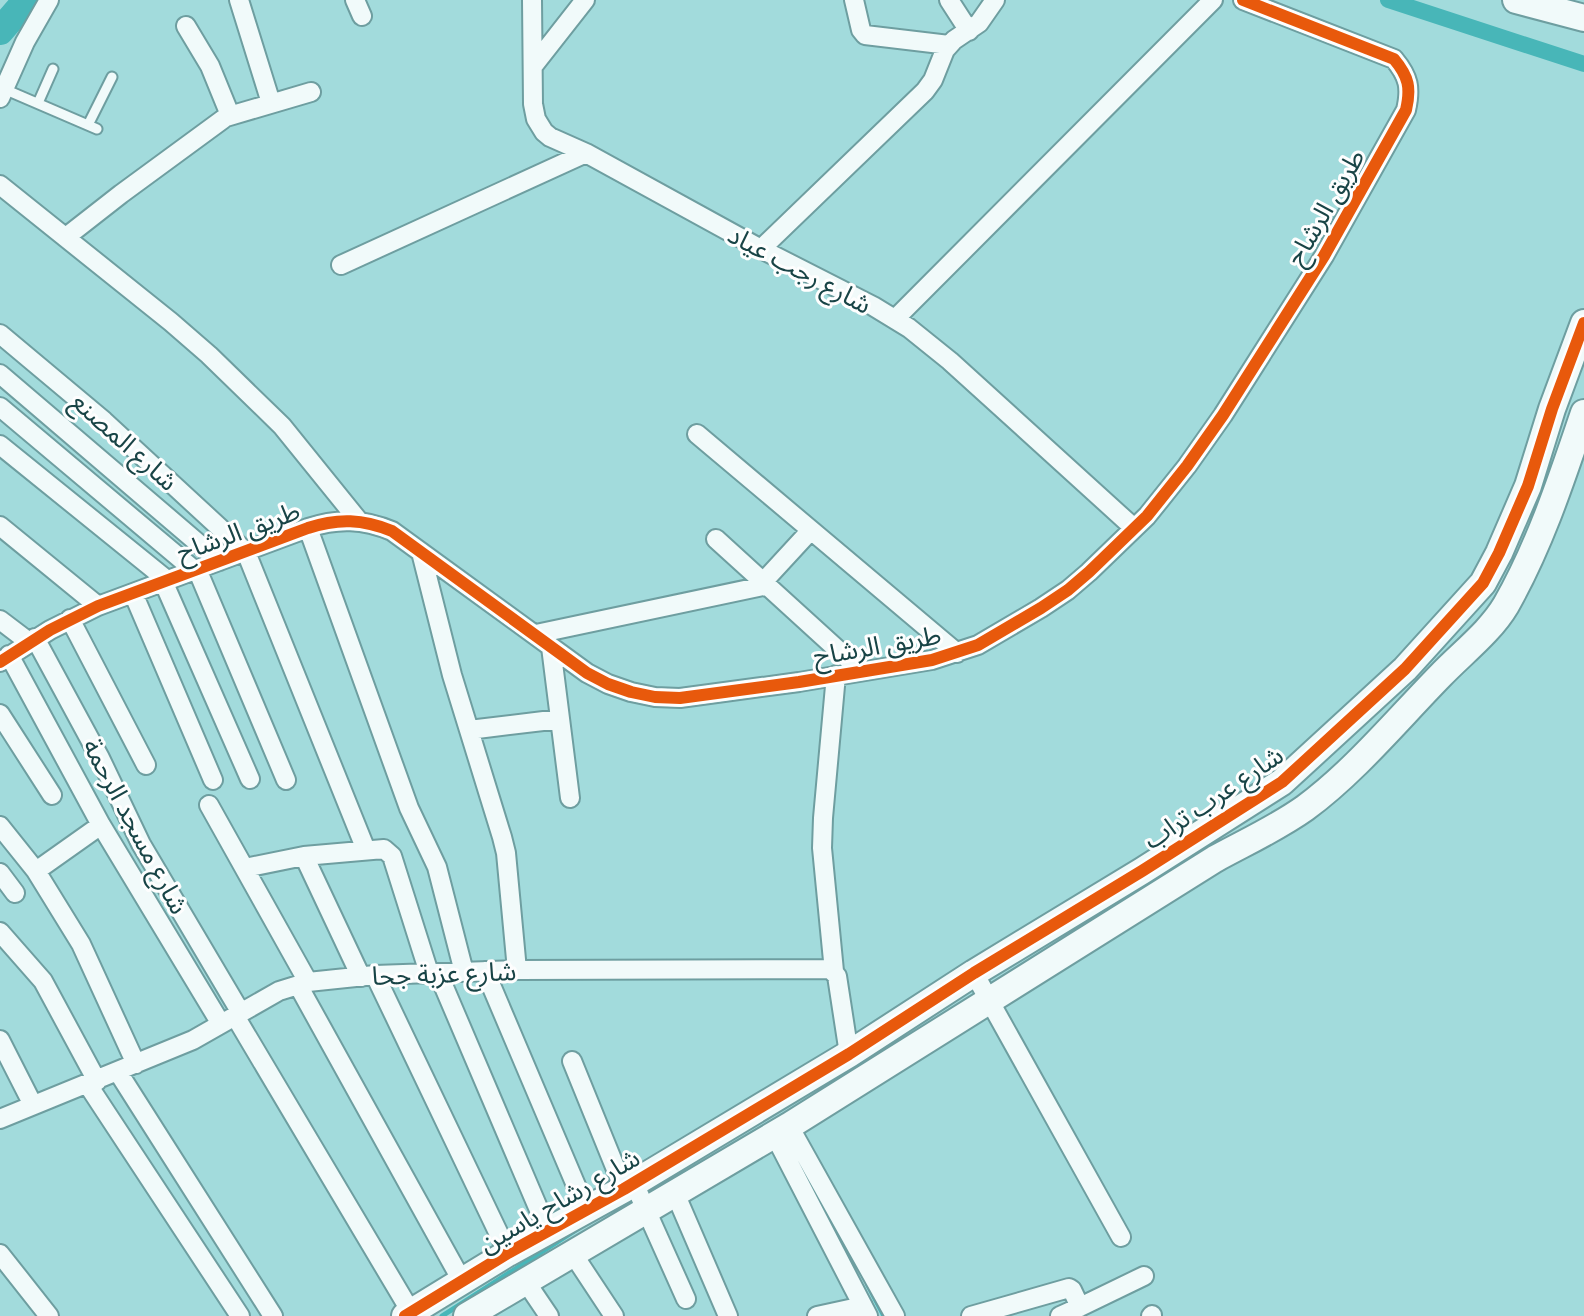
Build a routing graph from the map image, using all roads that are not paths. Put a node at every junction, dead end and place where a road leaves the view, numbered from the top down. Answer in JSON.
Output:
{"nodes":[{"id":1,"x":49,"y":0,"type":"edge"},
{"id":2,"x":239,"y":0,"type":"edge"},
{"id":3,"x":532,"y":0,"type":"edge"},
{"id":4,"x":585,"y":0,"type":"edge"},
{"id":5,"x":854,"y":0,"type":"edge"},
{"id":6,"x":949,"y":0,"type":"edge"},
{"id":7,"x":995,"y":0,"type":"edge"},
{"id":8,"x":1213,"y":0,"type":"edge"},
{"id":9,"x":1243,"y":0,"type":"edge"},
{"id":10,"x":1516,"y":0,"type":"edge"},
{"id":11,"x":1584,"y":18,"type":"edge"},
{"id":12,"x":186,"y":26,"type":"dead end"},
{"id":13,"x":969,"y":31,"type":"junction"},
{"id":14,"x":949,"y":45,"type":"junction"},
{"id":15,"x":534,"y":65,"type":"junction"},
{"id":16,"x":53,"y":69,"type":"dead end"},
{"id":17,"x":112,"y":77,"type":"dead end"},
{"id":18,"x":311,"y":92,"type":"dead end"},
{"id":19,"x":2,"y":93,"type":"edge"},
{"id":20,"x":38,"y":103,"type":"junction"},
{"id":21,"x":271,"y":103,"type":"junction"},
{"id":22,"x":230,"y":115,"type":"junction"},
{"id":23,"x":586,"y":153,"type":"junction"},
{"id":24,"x":0,"y":185,"type":"edge"},
{"id":25,"x":66,"y":237,"type":"junction"},
{"id":26,"x":761,"y":249,"type":"junction"},
{"id":27,"x":341,"y":265,"type":"dead end"},
{"id":28,"x":895,"y":319,"type":"junction"},
{"id":29,"x":1584,"y":323,"type":"edge"},
{"id":30,"x":0,"y":334,"type":"edge"},
{"id":31,"x":0,"y":374,"type":"edge"},
{"id":32,"x":0,"y":407,"type":"edge"},
{"id":33,"x":1582,"y":426,"type":"edge"},
{"id":34,"x":697,"y":434,"type":"dead end"},
{"id":35,"x":0,"y":445,"type":"edge"},
{"id":36,"x":358,"y":520,"type":"junction"},
{"id":37,"x":0,"y":526,"type":"edge"},
{"id":38,"x":308,"y":528,"type":"junction"},
{"id":39,"x":1134,"y":528,"type":"junction"},
{"id":40,"x":811,"y":530,"type":"junction"},
{"id":41,"x":716,"y":539,"type":"dead end"},
{"id":42,"x":246,"y":552,"type":"junction"},
{"id":43,"x":421,"y":552,"type":"junction"},
{"id":44,"x":219,"y":561,"type":"junction"},
{"id":45,"x":196,"y":570,"type":"junction"},
{"id":46,"x":165,"y":581,"type":"junction"},
{"id":47,"x":766,"y":583,"type":"junction"},
{"id":48,"x":133,"y":593,"type":"junction"},
{"id":49,"x":98,"y":606,"type":"junction"},
{"id":50,"x":70,"y":619,"type":"junction"},
{"id":51,"x":0,"y":620,"type":"edge"},
{"id":52,"x":536,"y":634,"type":"junction"},
{"id":53,"x":32,"y":640,"type":"junction"},
{"id":54,"x":551,"y":647,"type":"junction"},
{"id":55,"x":957,"y":653,"type":"junction"},
{"id":56,"x":5,"y":658,"type":"edge"},
{"id":57,"x":861,"y":671,"type":"junction"},
{"id":58,"x":836,"y":675,"type":"junction"},
{"id":59,"x":0,"y":714,"type":"edge"},
{"id":60,"x":560,"y":719,"type":"junction"},
{"id":61,"x":469,"y":730,"type":"junction"},
{"id":62,"x":146,"y":765,"type":"dead end"},
{"id":63,"x":250,"y":779,"type":"dead end"},
{"id":64,"x":213,"y":780,"type":"dead end"},
{"id":65,"x":286,"y":780,"type":"dead end"},
{"id":66,"x":52,"y":795,"type":"dead end"},
{"id":67,"x":570,"y":798,"type":"dead end"},
{"id":68,"x":209,"y":805,"type":"dead end"},
{"id":69,"x":101,"y":825,"type":"junction"},
{"id":70,"x":0,"y":826,"type":"edge"},
{"id":71,"x":366,"y":850,"type":"junction"},
{"id":72,"x":304,"y":856,"type":"junction"},
{"id":73,"x":245,"y":868,"type":"junction"},
{"id":74,"x":36,"y":871,"type":"junction"},
{"id":75,"x":0,"y":873,"type":"edge"},
{"id":76,"x":15,"y":893,"type":"dead end"},
{"id":77,"x":0,"y":932,"type":"edge"},
{"id":78,"x":517,"y":970,"type":"junction"},
{"id":79,"x":485,"y":971,"type":"junction"},
{"id":80,"x":834,"y":971,"type":"junction"},
{"id":81,"x":464,"y":972,"type":"junction"},
{"id":82,"x":434,"y":973,"type":"junction"},
{"id":83,"x":368,"y":976,"type":"junction"},
{"id":84,"x":303,"y":984,"type":"junction"},
{"id":85,"x":981,"y":987,"type":"junction"},
{"id":86,"x":232,"y":1018,"type":"junction"},
{"id":87,"x":0,"y":1040,"type":"edge"},
{"id":88,"x":849,"y":1054,"type":"junction"},
{"id":89,"x":572,"y":1061,"type":"dead end"},
{"id":90,"x":136,"y":1064,"type":"junction"},
{"id":91,"x":118,"y":1072,"type":"junction"},
{"id":92,"x":92,"y":1083,"type":"junction"},
{"id":93,"x":33,"y":1105,"type":"junction"},
{"id":94,"x":0,"y":1119,"type":"edge"},
{"id":95,"x":756,"y":1133,"type":"junction"},
{"id":96,"x":675,"y":1193,"type":"junction"},
{"id":97,"x":637,"y":1194,"type":"junction"},
{"id":98,"x":586,"y":1209,"type":"junction"},
{"id":99,"x":548,"y":1231,"type":"junction"},
{"id":100,"x":1121,"y":1237,"type":"dead end"},
{"id":101,"x":508,"y":1253,"type":"junction"},
{"id":102,"x":0,"y":1254,"type":"edge"},
{"id":103,"x":573,"y":1254,"type":"junction"},
{"id":104,"x":1144,"y":1276,"type":"dead end"},
{"id":105,"x":462,"y":1281,"type":"junction"},
{"id":106,"x":526,"y":1282,"type":"junction"},
{"id":107,"x":686,"y":1299,"type":"dead end"},
{"id":108,"x":1080,"y":1307,"type":"junction"},
{"id":109,"x":865,"y":1311,"type":"edge"},
{"id":110,"x":408,"y":1314,"type":"edge"},
{"id":111,"x":49,"y":1316,"type":"edge"},
{"id":112,"x":240,"y":1316,"type":"edge"},
{"id":113,"x":273,"y":1316,"type":"edge"},
{"id":114,"x":467,"y":1316,"type":"edge"},
{"id":115,"x":549,"y":1316,"type":"edge"},
{"id":116,"x":614,"y":1316,"type":"edge"},
{"id":117,"x":728,"y":1316,"type":"edge"},
{"id":118,"x":817,"y":1316,"type":"edge"},
{"id":119,"x":895,"y":1316,"type":"edge"},
{"id":120,"x":971,"y":1316,"type":"edge"},
{"id":121,"x":1060,"y":1316,"type":"edge"}],
"edges":[{"from":1,"to":19,"type":"street"},
{"from":2,"to":21,"type":"street"},
{"from":3,"to":15,"type":"street","name":"شارع رجب عياد"},
{"from":4,"to":15,"type":"street"},
{"from":5,"to":14,"type":"street"},
{"from":6,"to":13,"type":"street"},
{"from":7,"to":13,"type":"street"},
{"from":8,"to":28,"type":"street"},
{"from":9,"to":39,"type":"street","name":"طريق الرشاح"},
{"from":10,"to":11,"type":"street"},
{"from":12,"to":22,"type":"street"},
{"from":13,"to":14,"type":"street"},
{"from":14,"to":26,"type":"street"},
{"from":15,"to":23,"type":"street","name":"شارع رجب عياد"},
{"from":16,"to":20,"type":"lane"},
{"from":17,"to":20,"type":"lane"},
{"from":18,"to":21,"type":"street"},
{"from":19,"to":20,"type":"lane"},
{"from":21,"to":22,"type":"street"},
{"from":22,"to":25,"type":"street"},
{"from":23,"to":26,"type":"street","name":"شارع رجب عياد"},
{"from":23,"to":27,"type":"street"},
{"from":24,"to":25,"type":"street"},
{"from":25,"to":36,"type":"street"},
{"from":26,"to":28,"type":"street","name":"شارع رجب عياد"},
{"from":28,"to":39,"type":"street","name":"شارع رجب عياد"},
{"from":29,"to":85,"type":"street","name":"شارع عرب تراب"},
{"from":30,"to":42,"type":"street","name":"شارع المصنع"},
{"from":31,"to":44,"type":"street"},
{"from":32,"to":45,"type":"street"},
{"from":33,"to":85,"type":"street","name":"شارع عرب تراب"},
{"from":34,"to":40,"type":"street"},
{"from":35,"to":46,"type":"street"},
{"from":36,"to":38,"type":"street","name":"طريق الرشاح"},
{"from":36,"to":43,"type":"street","name":"طريق الرشاح"},
{"from":37,"to":49,"type":"street"},
{"from":38,"to":42,"type":"street","name":"طريق الرشاح"},
{"from":38,"to":81,"type":"street"},
{"from":39,"to":55,"type":"street","name":"طريق الرشاح"},
{"from":40,"to":47,"type":"street"},
{"from":40,"to":55,"type":"street"},
{"from":41,"to":47,"type":"street"},
{"from":42,"to":44,"type":"street","name":"طريق الرشاح"},
{"from":42,"to":71,"type":"street"},
{"from":43,"to":52,"type":"street","name":"طريق الرشاح"},
{"from":43,"to":61,"type":"street"},
{"from":44,"to":45,"type":"street","name":"طريق الرشاح"},
{"from":45,"to":46,"type":"street","name":"طريق الرشاح"},
{"from":45,"to":65,"type":"street"},
{"from":46,"to":48,"type":"street","name":"طريق الرشاح"},
{"from":46,"to":63,"type":"street"},
{"from":47,"to":52,"type":"street"},
{"from":47,"to":57,"type":"street"},
{"from":48,"to":49,"type":"street","name":"طريق الرشاح"},
{"from":48,"to":64,"type":"street"},
{"from":49,"to":50,"type":"street","name":"طريق الرشاح"},
{"from":50,"to":53,"type":"street","name":"طريق الرشاح"},
{"from":50,"to":62,"type":"street"},
{"from":51,"to":53,"type":"street"},
{"from":52,"to":54,"type":"street","name":"طريق الرشاح"},
{"from":53,"to":56,"type":"street","name":"طريق الرشاح"},
{"from":53,"to":86,"type":"street","name":"شارع مسجد الرحمة"},
{"from":54,"to":58,"type":"street","name":"طريق الرشاح"},
{"from":54,"to":60,"type":"street"},
{"from":55,"to":57,"type":"street","name":"طريق الرشاح"},
{"from":56,"to":69,"type":"street"},
{"from":57,"to":58,"type":"street","name":"طريق الرشاح"},
{"from":58,"to":80,"type":"street"},
{"from":59,"to":66,"type":"street"},
{"from":60,"to":61,"type":"street"},
{"from":60,"to":67,"type":"street"},
{"from":61,"to":78,"type":"street"},
{"from":68,"to":73,"type":"street"},
{"from":69,"to":74,"type":"street"},
{"from":69,"to":86,"type":"street"},
{"from":70,"to":74,"type":"street"},
{"from":71,"to":72,"type":"street"},
{"from":71,"to":82,"type":"street"},
{"from":72,"to":73,"type":"street"},
{"from":72,"to":83,"type":"street"},
{"from":73,"to":84,"type":"street"},
{"from":74,"to":90,"type":"street"},
{"from":75,"to":76,"type":"street"},
{"from":77,"to":92,"type":"street"},
{"from":78,"to":79,"type":"street","name":"شارع عزبة جحا"},
{"from":78,"to":80,"type":"street","name":"شارع عزبة جحا"},
{"from":79,"to":81,"type":"street","name":"شارع عزبة جحا"},
{"from":79,"to":98,"type":"street"},
{"from":80,"to":88,"type":"street"},
{"from":81,"to":82,"type":"street","name":"شارع عزبة جحا"},
{"from":82,"to":83,"type":"street","name":"شارع عزبة جحا"},
{"from":82,"to":99,"type":"street"},
{"from":83,"to":84,"type":"street","name":"شارع عزبة جحا"},
{"from":83,"to":101,"type":"street"},
{"from":84,"to":86,"type":"street","name":"شارع عزبة جحا"},
{"from":84,"to":105,"type":"street"},
{"from":85,"to":88,"type":"street","name":"شارع عرب تراب"},
{"from":85,"to":95,"type":"street","name":"شارع عرب تراب"},
{"from":85,"to":100,"type":"street"},
{"from":86,"to":90,"type":"street","name":"شارع عزبة جحا"},
{"from":86,"to":110,"type":"street"},
{"from":87,"to":93,"type":"street"},
{"from":88,"to":95,"type":"street","name":"شارع عرب تراب"},
{"from":89,"to":97,"type":"street"},
{"from":90,"to":91,"type":"street","name":"شارع عزبة جحا"},
{"from":91,"to":92,"type":"street","name":"شارع عزبة جحا"},
{"from":91,"to":113,"type":"street"},
{"from":92,"to":93,"type":"street","name":"شارع عزبة جحا"},
{"from":92,"to":112,"type":"street"},
{"from":93,"to":94,"type":"street","name":"شارع عزبة جحا"},
{"from":95,"to":96,"type":"street","name":"شارع رشاح ياسين"},
{"from":95,"to":97,"type":"street","name":"شارع رشاح ياسين"},
{"from":95,"to":109,"type":"street"},
{"from":95,"to":119,"type":"street"},
{"from":96,"to":97,"type":"street","name":"شارع رشاح ياسين"},
{"from":96,"to":117,"type":"street"},
{"from":97,"to":98,"type":"street","name":"شارع رشاح ياسين"},
{"from":97,"to":103,"type":"street","name":"شارع رشاح ياسين"},
{"from":97,"to":107,"type":"street"},
{"from":98,"to":99,"type":"street","name":"شارع رشاح ياسين"},
{"from":99,"to":101,"type":"street","name":"شارع رشاح ياسين"},
{"from":101,"to":105,"type":"street","name":"شارع رشاح ياسين"},
{"from":102,"to":111,"type":"street"},
{"from":103,"to":106,"type":"street","name":"شارع رشاح ياسين"},
{"from":103,"to":116,"type":"street"},
{"from":104,"to":108,"type":"street"},
{"from":105,"to":110,"type":"street","name":"شارع رشاح ياسين"},
{"from":106,"to":114,"type":"street","name":"شارع رشاح ياسين"},
{"from":106,"to":115,"type":"street"},
{"from":108,"to":120,"type":"street"},
{"from":108,"to":121,"type":"street"},
{"from":109,"to":118,"type":"street"}]}
